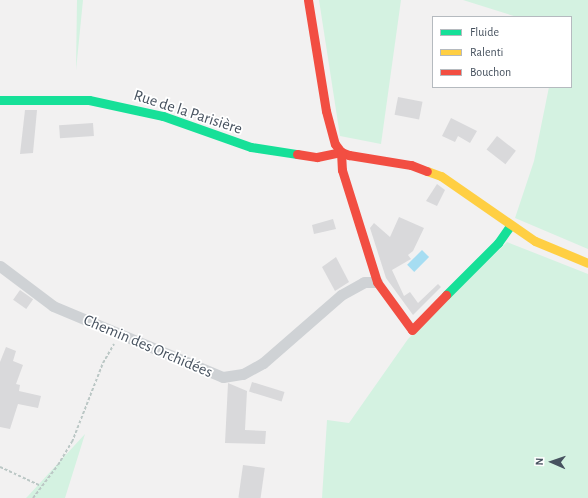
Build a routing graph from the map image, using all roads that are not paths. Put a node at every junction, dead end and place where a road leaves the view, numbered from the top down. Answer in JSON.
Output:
{"nodes":[{"id":1,"x":308,"y":0,"type":"edge"},
{"id":2,"x":0,"y":100,"type":"edge"},
{"id":3,"x":341,"y":152,"type":"junction"},
{"id":4,"x":510,"y":226,"type":"junction"},
{"id":5,"x":588,"y":263,"type":"edge"},
{"id":6,"x":0,"y":266,"type":"edge"},
{"id":7,"x":376,"y":282,"type":"junction"}],
"edges":[{"from":1,"to":3,"type":"street"},
{"from":2,"to":3,"type":"street","name":"Rue de la Parisière"},
{"from":3,"to":4,"type":"street"},
{"from":3,"to":7,"type":"street"},
{"from":4,"to":5,"type":"street"},
{"from":4,"to":7,"type":"street"},
{"from":6,"to":7,"type":"street","name":"Chemin des Orchidées"}]}
